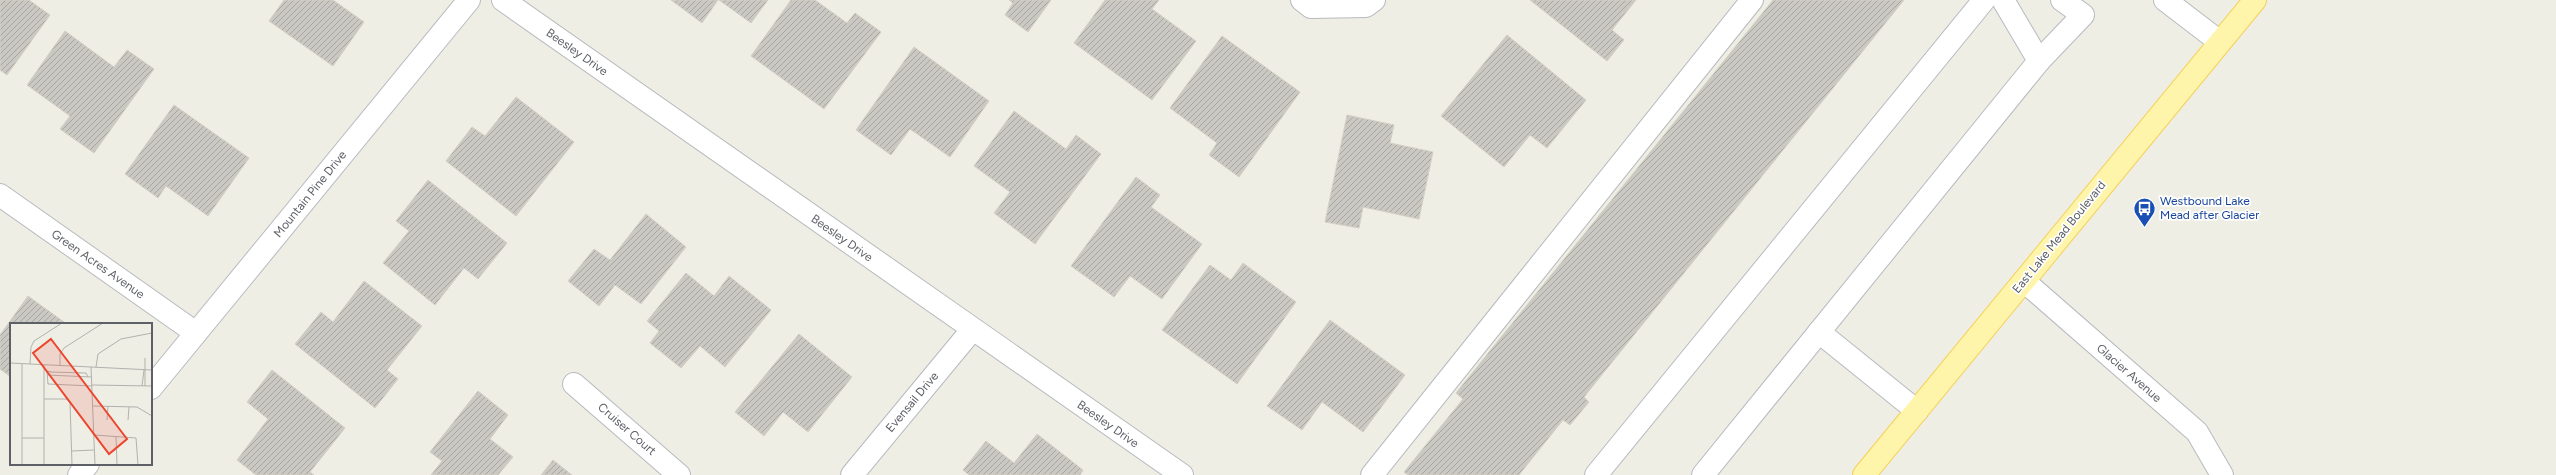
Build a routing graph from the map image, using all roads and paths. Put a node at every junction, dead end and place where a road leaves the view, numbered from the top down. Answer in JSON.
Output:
{"nodes":[{"id":1,"x":469,"y":0,"type":"edge"},
{"id":2,"x":503,"y":0,"type":"edge"},
{"id":3,"x":1302,"y":0,"type":"edge"},
{"id":4,"x":1752,"y":0,"type":"edge"},
{"id":5,"x":1984,"y":0,"type":"edge"},
{"id":6,"x":2003,"y":0,"type":"edge"},
{"id":7,"x":2062,"y":0,"type":"edge"},
{"id":8,"x":2165,"y":0,"type":"edge"},
{"id":9,"x":2255,"y":0,"type":"edge"},
{"id":10,"x":1370,"y":3,"type":"edge"},
{"id":11,"x":2220,"y":42,"type":"junction"},
{"id":12,"x":2039,"y":61,"type":"junction"},
{"id":13,"x":0,"y":195,"type":"edge"},
{"id":14,"x":2024,"y":281,"type":"junction"},
{"id":15,"x":972,"y":330,"type":"junction"},
{"id":16,"x":1819,"y":332,"type":"junction"},
{"id":17,"x":196,"y":333,"type":"junction"},
{"id":18,"x":574,"y":384,"type":"dead end"},
{"id":19,"x":152,"y":387,"type":"edge"},
{"id":20,"x":1917,"y":411,"type":"junction"},
{"id":21,"x":87,"y":465,"type":"edge"},
{"id":22,"x":79,"y":475,"type":"edge"},
{"id":23,"x":679,"y":475,"type":"edge"},
{"id":24,"x":852,"y":475,"type":"edge"},
{"id":25,"x":1182,"y":475,"type":"edge"},
{"id":26,"x":1372,"y":475,"type":"edge"},
{"id":27,"x":1596,"y":475,"type":"edge"},
{"id":28,"x":1703,"y":475,"type":"edge"},
{"id":29,"x":1864,"y":475,"type":"edge"},
{"id":30,"x":2222,"y":475,"type":"edge"}],
"edges":[{"from":1,"to":17,"type":"street","name":"Mountain Pine Drive"},
{"from":2,"to":15,"type":"street","name":"Beesley Drive"},
{"from":3,"to":10,"type":"street"},
{"from":4,"to":26,"type":"street"},
{"from":5,"to":27,"type":"street"},
{"from":6,"to":12,"type":"street"},
{"from":7,"to":12,"type":"street"},
{"from":8,"to":11,"type":"street"},
{"from":9,"to":11,"type":"main road","name":"East Lake Mead Boulevard"},
{"from":11,"to":14,"type":"main road","name":"East Lake Mead Boulevard"},
{"from":12,"to":16,"type":"street"},
{"from":13,"to":17,"type":"street","name":"Green Acres Avenue"},
{"from":14,"to":20,"type":"main road","name":"East Lake Mead Boulevard"},
{"from":14,"to":30,"type":"street","name":"Glacier Avenue"},
{"from":15,"to":24,"type":"street","name":"Evensail Drive"},
{"from":15,"to":25,"type":"street","name":"Beesley Drive"},
{"from":16,"to":20,"type":"street"},
{"from":16,"to":28,"type":"street"},
{"from":17,"to":19,"type":"street","name":"Mountain Pine Drive"},
{"from":18,"to":23,"type":"street","name":"Cruiser Court"},
{"from":20,"to":29,"type":"main road","name":"East Lake Mead Boulevard"},
{"from":21,"to":22,"type":"street"}]}
